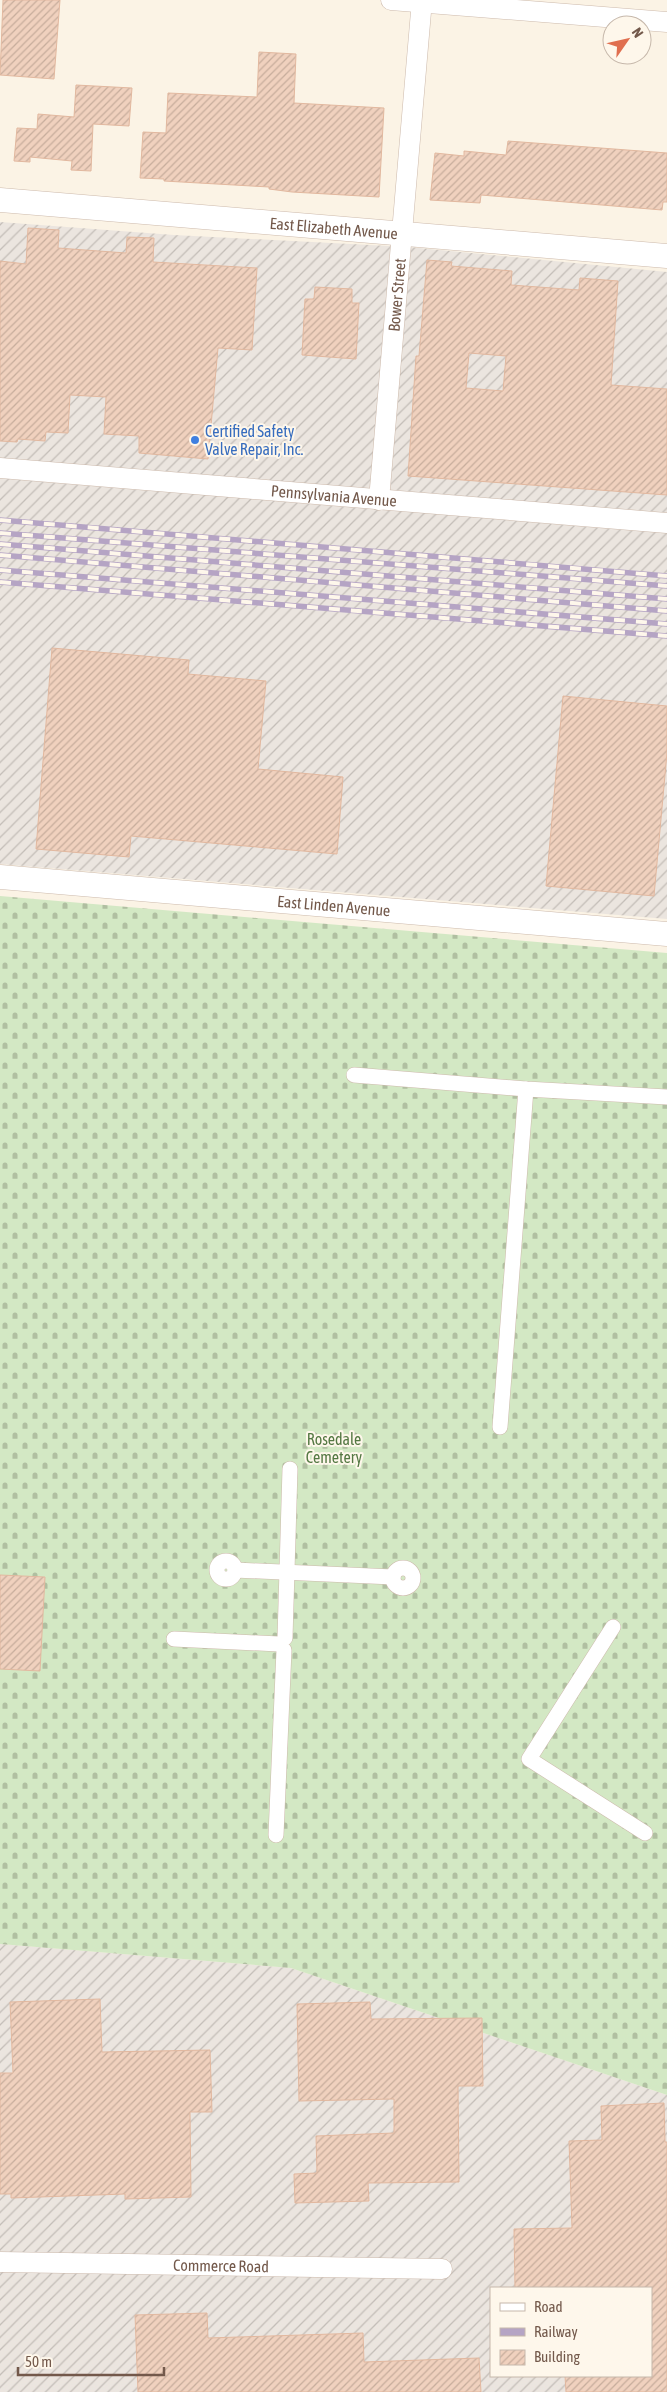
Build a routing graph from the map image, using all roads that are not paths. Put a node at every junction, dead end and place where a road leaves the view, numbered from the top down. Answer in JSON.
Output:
{"nodes":[{"id":1,"x":392,"y":0,"type":"edge"},
{"id":2,"x":421,"y":1,"type":"edge"},
{"id":3,"x":667,"y":22,"type":"edge"},
{"id":4,"x":0,"y":200,"type":"edge"},
{"id":5,"x":402,"y":234,"type":"junction"},
{"id":6,"x":667,"y":256,"type":"edge"},
{"id":7,"x":0,"y":468,"type":"edge"},
{"id":8,"x":379,"y":500,"type":"junction"},
{"id":9,"x":667,"y":523,"type":"edge"},
{"id":10,"x":0,"y":878,"type":"edge"},
{"id":11,"x":667,"y":934,"type":"edge"},
{"id":12,"x":354,"y":1075,"type":"dead end"},
{"id":13,"x":526,"y":1089,"type":"junction"},
{"id":14,"x":667,"y":1097,"type":"edge"},
{"id":15,"x":500,"y":1427,"type":"dead end"},
{"id":16,"x":290,"y":1469,"type":"dead end"},
{"id":17,"x":235,"y":1570,"type":"dead end"},
{"id":18,"x":287,"y":1573,"type":"junction"},
{"id":19,"x":393,"y":1577,"type":"dead end"},
{"id":20,"x":612,"y":1627,"type":"dead end"},
{"id":21,"x":174,"y":1640,"type":"dead end"},
{"id":22,"x":283,"y":1644,"type":"junction"},
{"id":23,"x":645,"y":1833,"type":"dead end"},
{"id":24,"x":276,"y":1835,"type":"dead end"},
{"id":25,"x":0,"y":2262,"type":"edge"},
{"id":26,"x":442,"y":2269,"type":"dead end"}],
"edges":[{"from":1,"to":2,"type":"street"},
{"from":2,"to":3,"type":"street"},
{"from":2,"to":5,"type":"street","name":"Bower Street"},
{"from":4,"to":5,"type":"street","name":"East Elizabeth Avenue"},
{"from":5,"to":6,"type":"street","name":"East Elizabeth Avenue"},
{"from":5,"to":8,"type":"street","name":"Bower Street"},
{"from":7,"to":8,"type":"street","name":"Pennsylvania Avenue"},
{"from":8,"to":9,"type":"street","name":"Pennsylvania Avenue"},
{"from":10,"to":11,"type":"street","name":"East Linden Avenue"},
{"from":12,"to":13,"type":"street"},
{"from":13,"to":14,"type":"street"},
{"from":13,"to":15,"type":"street"},
{"from":16,"to":18,"type":"street"},
{"from":17,"to":18,"type":"street"},
{"from":18,"to":19,"type":"street"},
{"from":18,"to":22,"type":"street"},
{"from":20,"to":23,"type":"street"},
{"from":21,"to":22,"type":"street"},
{"from":22,"to":24,"type":"street"},
{"from":25,"to":26,"type":"street","name":"Commerce Road"}]}
